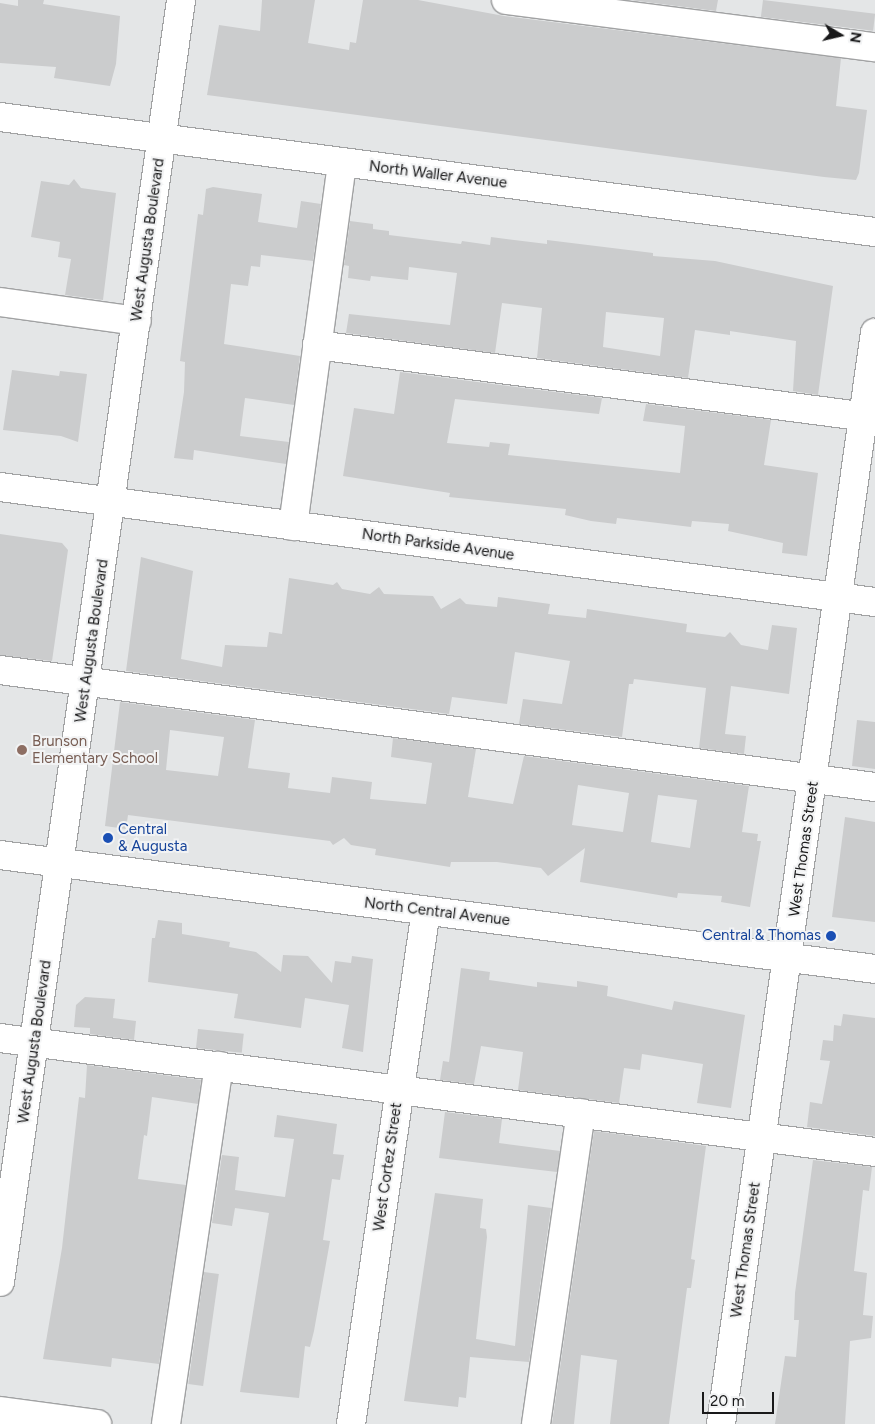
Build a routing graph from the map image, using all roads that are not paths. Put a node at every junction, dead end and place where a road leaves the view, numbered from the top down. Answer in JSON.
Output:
{"nodes":[{"id":1,"x":181,"y":0,"type":"edge"},
{"id":2,"x":506,"y":0,"type":"edge"},
{"id":3,"x":875,"y":47,"type":"edge"},
{"id":4,"x":0,"y":117,"type":"edge"},
{"id":5,"x":162,"y":139,"type":"junction"},
{"id":6,"x":342,"y":162,"type":"junction"},
{"id":7,"x":875,"y":232,"type":"edge"},
{"id":8,"x":0,"y":302,"type":"edge"},
{"id":9,"x":137,"y":321,"type":"junction"},
{"id":10,"x":875,"y":333,"type":"edge"},
{"id":11,"x":317,"y":345,"type":"junction"},
{"id":12,"x":869,"y":417,"type":"edge"},
{"id":13,"x":0,"y":487,"type":"edge"},
{"id":14,"x":111,"y":502,"type":"junction"},
{"id":15,"x":293,"y":526,"type":"junction"},
{"id":16,"x":839,"y":598,"type":"junction"},
{"id":17,"x":875,"y":602,"type":"edge"},
{"id":18,"x":0,"y":670,"type":"edge"},
{"id":19,"x":86,"y":681,"type":"junction"},
{"id":20,"x":813,"y":779,"type":"junction"},
{"id":21,"x":875,"y":787,"type":"edge"},
{"id":22,"x":0,"y":855,"type":"edge"},
{"id":23,"x":61,"y":862,"type":"junction"},
{"id":24,"x":426,"y":910,"type":"junction"},
{"id":25,"x":788,"y":958,"type":"junction"},
{"id":26,"x":875,"y":969,"type":"edge"},
{"id":27,"x":0,"y":1038,"type":"edge"},
{"id":28,"x":35,"y":1043,"type":"junction"},
{"id":29,"x":219,"y":1066,"type":"junction"},
{"id":30,"x":400,"y":1090,"type":"junction"},
{"id":31,"x":581,"y":1113,"type":"junction"},
{"id":32,"x":762,"y":1137,"type":"junction"},
{"id":33,"x":875,"y":1152,"type":"edge"},
{"id":34,"x":0,"y":1282,"type":"edge"},
{"id":35,"x":0,"y":1411,"type":"edge"},
{"id":36,"x":97,"y":1424,"type":"edge"},
{"id":37,"x":166,"y":1424,"type":"edge"},
{"id":38,"x":351,"y":1424,"type":"edge"},
{"id":39,"x":536,"y":1424,"type":"edge"},
{"id":40,"x":721,"y":1424,"type":"edge"}],
"edges":[{"from":1,"to":5,"type":"street","name":"West Augusta Boulevard"},
{"from":2,"to":3,"type":"street"},
{"from":4,"to":5,"type":"street","name":"North Waller Avenue"},
{"from":5,"to":6,"type":"street","name":"North Waller Avenue"},
{"from":5,"to":9,"type":"street","name":"West Augusta Boulevard"},
{"from":6,"to":7,"type":"street","name":"North Waller Avenue"},
{"from":6,"to":11,"type":"street"},
{"from":8,"to":9,"type":"street"},
{"from":9,"to":14,"type":"street","name":"West Augusta Boulevard"},
{"from":10,"to":12,"type":"street","name":"West Thomas Street"},
{"from":11,"to":12,"type":"street"},
{"from":11,"to":15,"type":"street"},
{"from":12,"to":16,"type":"street","name":"West Thomas Street"},
{"from":13,"to":14,"type":"street","name":"North Parkside Avenue"},
{"from":14,"to":15,"type":"street","name":"North Parkside Avenue"},
{"from":14,"to":19,"type":"street","name":"West Augusta Boulevard"},
{"from":15,"to":16,"type":"street","name":"North Parkside Avenue"},
{"from":16,"to":17,"type":"street","name":"North Parkside Avenue"},
{"from":16,"to":20,"type":"street","name":"West Thomas Street"},
{"from":18,"to":19,"type":"street"},
{"from":19,"to":20,"type":"street"},
{"from":19,"to":23,"type":"street","name":"West Augusta Boulevard"},
{"from":20,"to":21,"type":"street"},
{"from":20,"to":25,"type":"street","name":"West Thomas Street"},
{"from":22,"to":23,"type":"street","name":"North Central Avenue"},
{"from":23,"to":24,"type":"street","name":"North Central Avenue"},
{"from":23,"to":28,"type":"street","name":"West Augusta Boulevard"},
{"from":24,"to":25,"type":"street","name":"North Central Avenue"},
{"from":24,"to":30,"type":"street","name":"West Cortez Street"},
{"from":25,"to":26,"type":"street","name":"North Central Avenue"},
{"from":25,"to":32,"type":"street","name":"West Thomas Street"},
{"from":27,"to":28,"type":"street"},
{"from":28,"to":29,"type":"street"},
{"from":28,"to":34,"type":"street","name":"West Augusta Boulevard"},
{"from":29,"to":30,"type":"street"},
{"from":29,"to":37,"type":"street"},
{"from":30,"to":31,"type":"street"},
{"from":30,"to":38,"type":"street","name":"West Cortez Street"},
{"from":31,"to":32,"type":"street"},
{"from":31,"to":39,"type":"street"},
{"from":32,"to":33,"type":"street"},
{"from":32,"to":40,"type":"street","name":"West Thomas Street"},
{"from":35,"to":36,"type":"street"}]}
